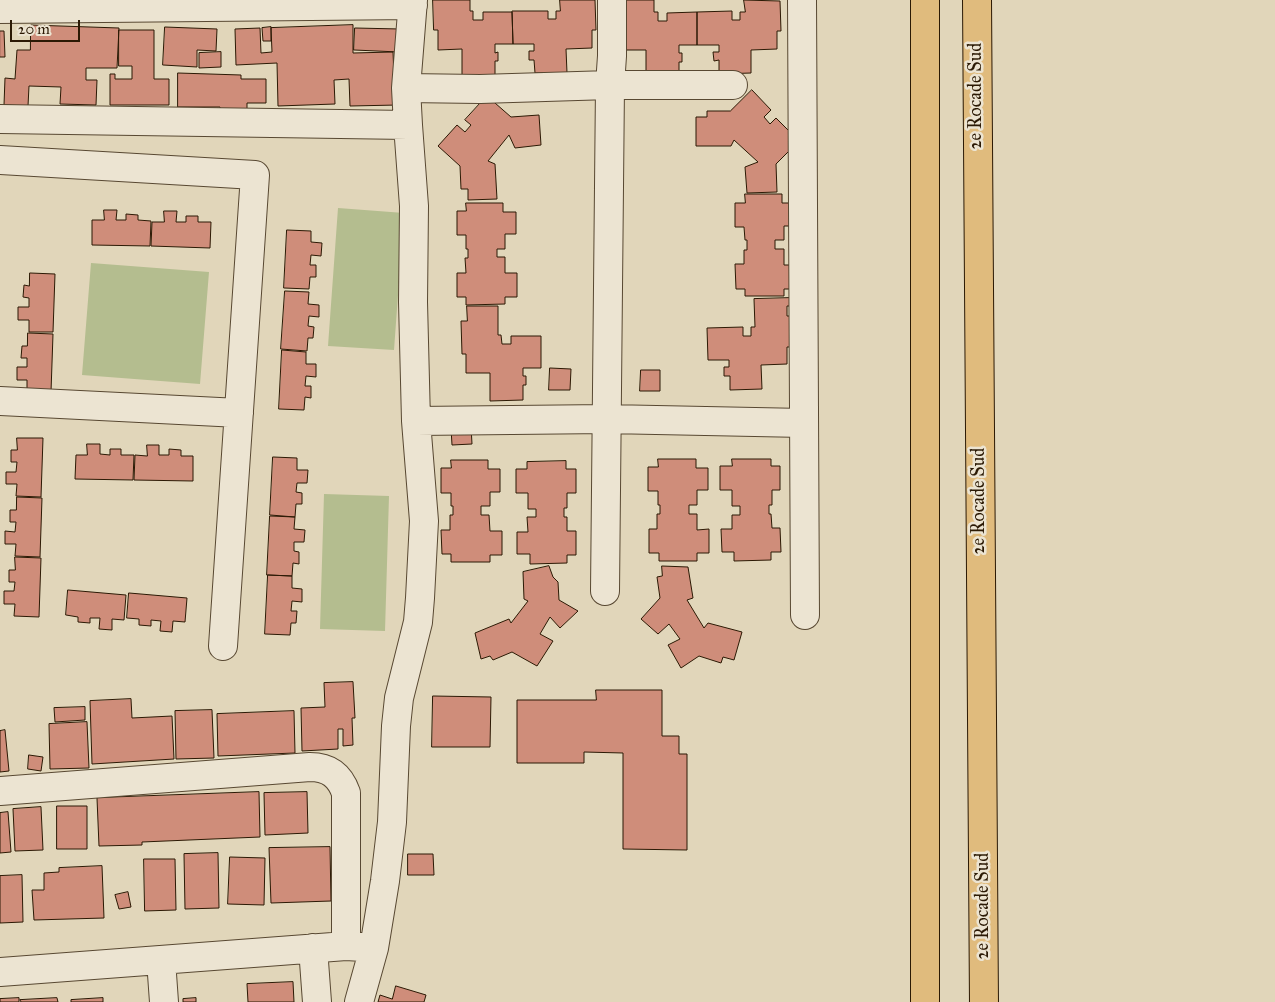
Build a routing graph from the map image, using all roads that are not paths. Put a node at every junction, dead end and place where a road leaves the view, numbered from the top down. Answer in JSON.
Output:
{"nodes":[{"id":1,"x":612,"y":0,"type":"edge"},
{"id":2,"x":802,"y":0,"type":"edge"},
{"id":3,"x":925,"y":0,"type":"edge"},
{"id":4,"x":977,"y":0,"type":"edge"},
{"id":5,"x":413,"y":3,"type":"edge"},
{"id":6,"x":0,"y":8,"type":"edge"},
{"id":7,"x":610,"y":85,"type":"junction"},
{"id":8,"x":732,"y":85,"type":"dead end"},
{"id":9,"x":406,"y":88,"type":"junction"},
{"id":10,"x":0,"y":119,"type":"edge"},
{"id":11,"x":408,"y":125,"type":"junction"},
{"id":12,"x":0,"y":160,"type":"edge"},
{"id":13,"x":0,"y":401,"type":"edge"},
{"id":14,"x":239,"y":413,"type":"junction"},
{"id":15,"x":607,"y":419,"type":"junction"},
{"id":16,"x":416,"y":421,"type":"junction"},
{"id":17,"x":804,"y":423,"type":"junction"},
{"id":18,"x":605,"y":591,"type":"dead end"},
{"id":19,"x":805,"y":615,"type":"dead end"},
{"id":20,"x":223,"y":646,"type":"dead end"},
{"id":21,"x":0,"y":790,"type":"edge"},
{"id":22,"x":346,"y":946,"type":"junction"},
{"id":23,"x":313,"y":948,"type":"junction"},
{"id":24,"x":374,"y":948,"type":"junction"},
{"id":25,"x":162,"y":960,"type":"junction"},
{"id":26,"x":0,"y":972,"type":"edge"},
{"id":27,"x":164,"y":1002,"type":"edge"},
{"id":28,"x":317,"y":1002,"type":"edge"},
{"id":29,"x":359,"y":1002,"type":"edge"},
{"id":30,"x":925,"y":1002,"type":"edge"},
{"id":31,"x":984,"y":1002,"type":"edge"}],
"edges":[{"from":1,"to":7,"type":"street"},
{"from":2,"to":17,"type":"street"},
{"from":3,"to":30,"type":"highway"},
{"from":4,"to":31,"type":"highway","name":"2e Rocade Sud"},
{"from":5,"to":6,"type":"street"},
{"from":5,"to":9,"type":"street"},
{"from":7,"to":8,"type":"street"},
{"from":7,"to":9,"type":"street"},
{"from":7,"to":15,"type":"street"},
{"from":9,"to":11,"type":"street"},
{"from":10,"to":11,"type":"street"},
{"from":11,"to":16,"type":"street"},
{"from":12,"to":14,"type":"street"},
{"from":13,"to":14,"type":"street"},
{"from":14,"to":20,"type":"street"},
{"from":15,"to":16,"type":"street"},
{"from":15,"to":17,"type":"street"},
{"from":15,"to":18,"type":"street"},
{"from":16,"to":24,"type":"street"},
{"from":17,"to":19,"type":"street"},
{"from":21,"to":22,"type":"street"},
{"from":22,"to":23,"type":"street"},
{"from":22,"to":24,"type":"street"},
{"from":23,"to":25,"type":"street"},
{"from":23,"to":28,"type":"street"},
{"from":24,"to":29,"type":"street"},
{"from":25,"to":26,"type":"street"},
{"from":25,"to":27,"type":"street"}]}
